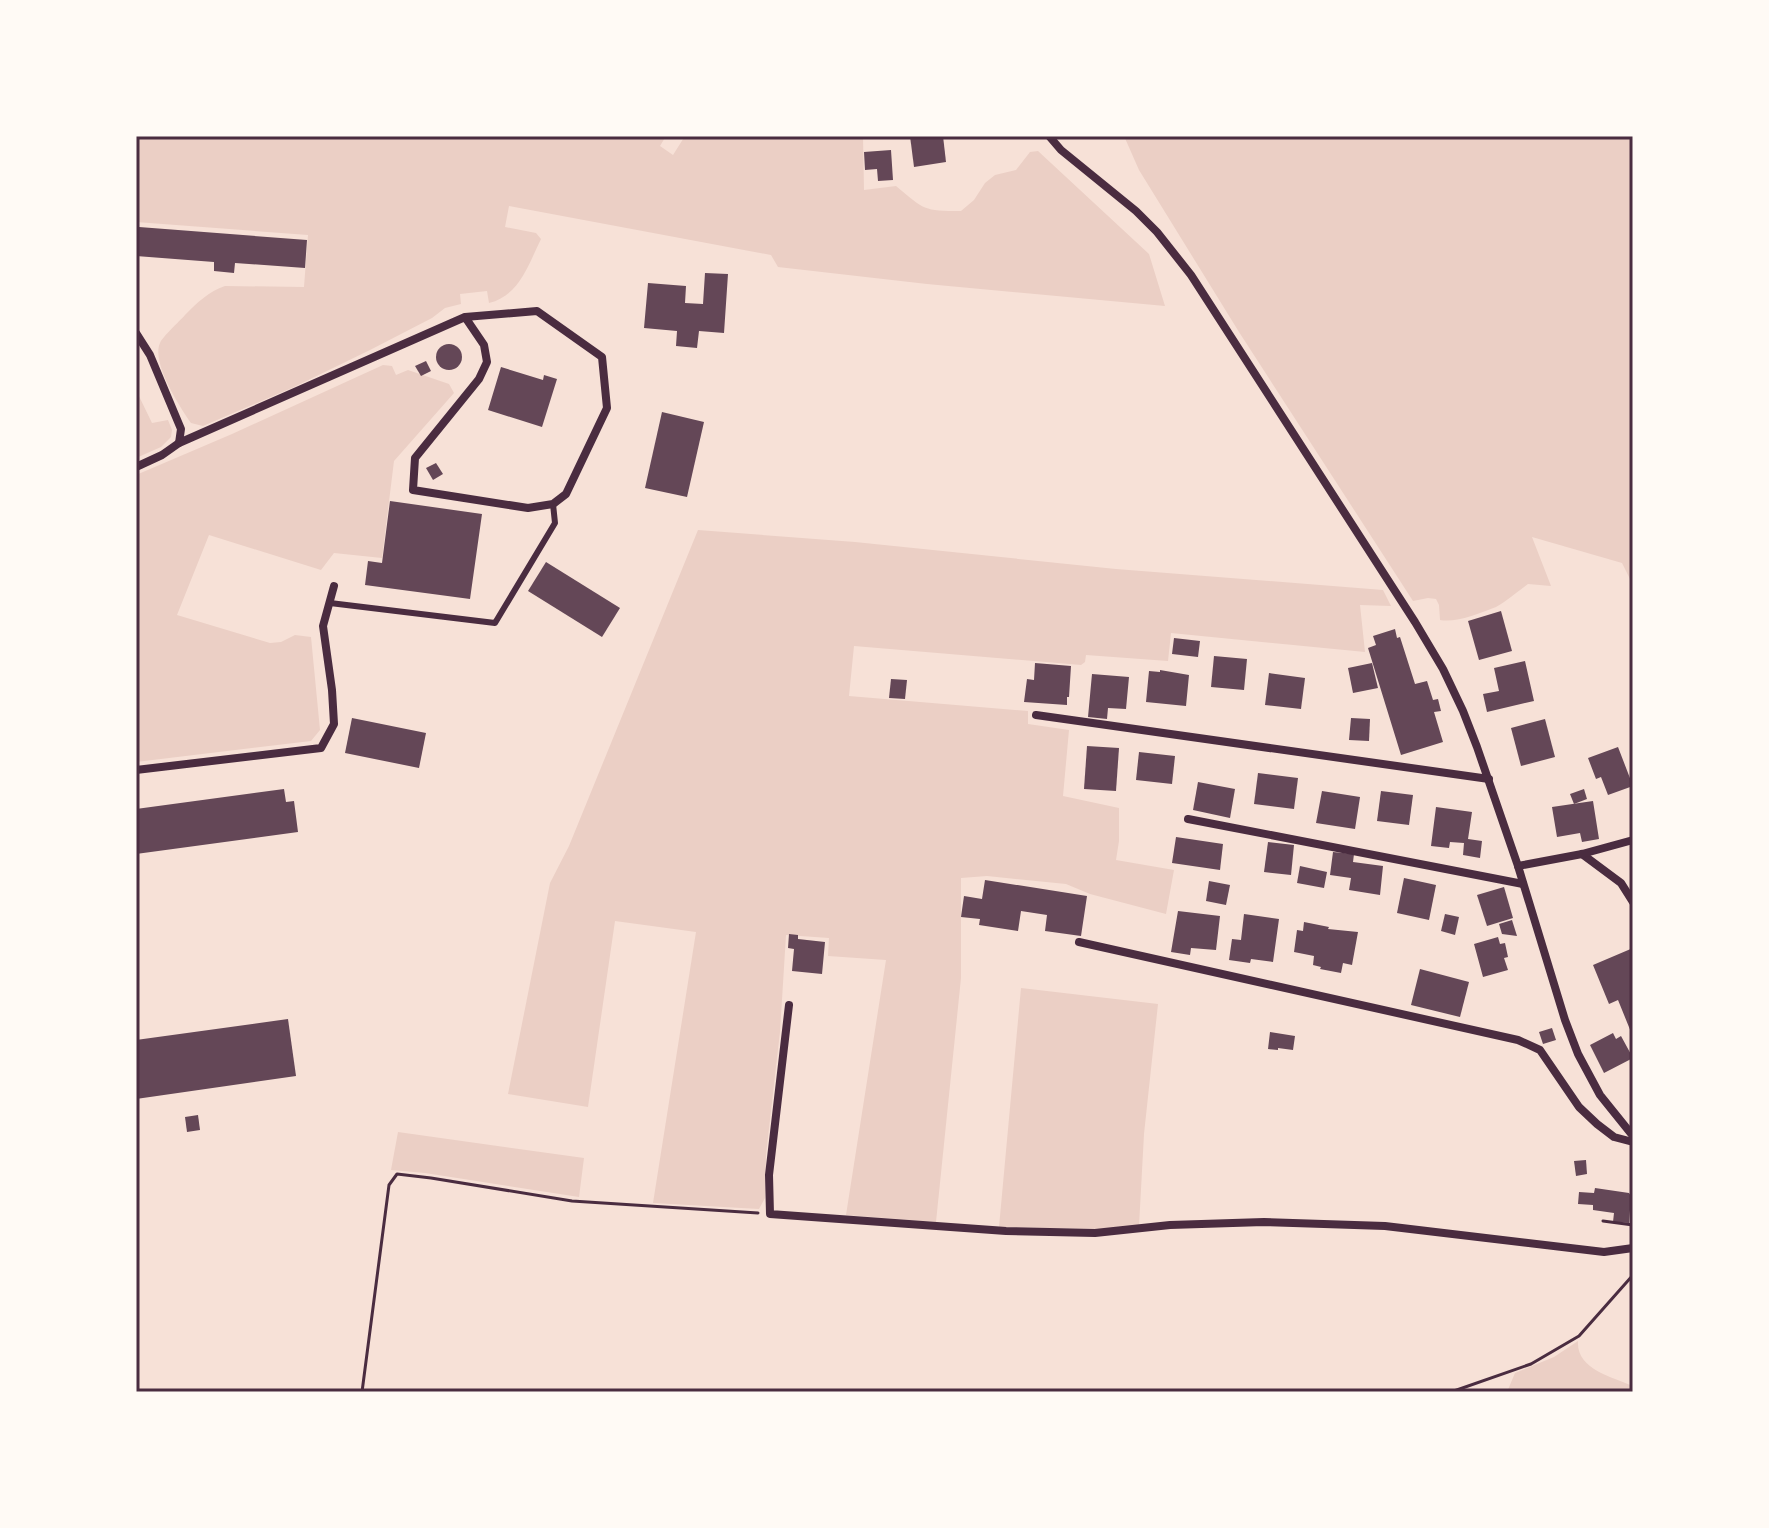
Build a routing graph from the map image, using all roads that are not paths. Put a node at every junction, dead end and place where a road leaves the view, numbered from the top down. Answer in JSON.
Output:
{"nodes":[{"id":1,"x":1049,"y":136,"type":"edge"},
{"id":2,"x":465,"y":317,"type":"junction"},
{"id":3,"x":136,"y":333,"type":"edge"},
{"id":4,"x":179,"y":443,"type":"junction"},
{"id":5,"x":136,"y":467,"type":"edge"},
{"id":6,"x":553,"y":504,"type":"junction"},
{"id":7,"x":334,"y":586,"type":"dead end"},
{"id":8,"x":330,"y":603,"type":"junction"},
{"id":9,"x":1036,"y":715,"type":"dead end"},
{"id":10,"x":136,"y":770,"type":"edge"},
{"id":11,"x":1489,"y":779,"type":"junction"},
{"id":12,"x":1188,"y":819,"type":"dead end"},
{"id":13,"x":1633,"y":840,"type":"edge"},
{"id":14,"x":1582,"y":854,"type":"junction"},
{"id":15,"x":1518,"y":866,"type":"junction"},
{"id":16,"x":1523,"y":884,"type":"junction"},
{"id":17,"x":1633,"y":902,"type":"edge"},
{"id":18,"x":1079,"y":942,"type":"dead end"},
{"id":19,"x":789,"y":1005,"type":"dead end"},
{"id":20,"x":1633,"y":1139,"type":"edge"},
{"id":21,"x":1633,"y":1248,"type":"edge"}],
"edges":[{"from":1,"to":11,"type":"street"},
{"from":2,"to":4,"type":"street"},
{"from":2,"to":6,"type":"street"},
{"from":2,"to":6,"type":"street"},
{"from":3,"to":4,"type":"street"},
{"from":4,"to":5,"type":"street"},
{"from":6,"to":8,"type":"lane"},
{"from":7,"to":8,"type":"street"},
{"from":8,"to":10,"type":"street"},
{"from":9,"to":11,"type":"street"},
{"from":11,"to":15,"type":"street"},
{"from":12,"to":16,"type":"street"},
{"from":13,"to":14,"type":"street"},
{"from":14,"to":15,"type":"street"},
{"from":14,"to":17,"type":"street"},
{"from":15,"to":16,"type":"street"},
{"from":16,"to":20,"type":"street"},
{"from":18,"to":20,"type":"street"},
{"from":19,"to":21,"type":"street"}]}
